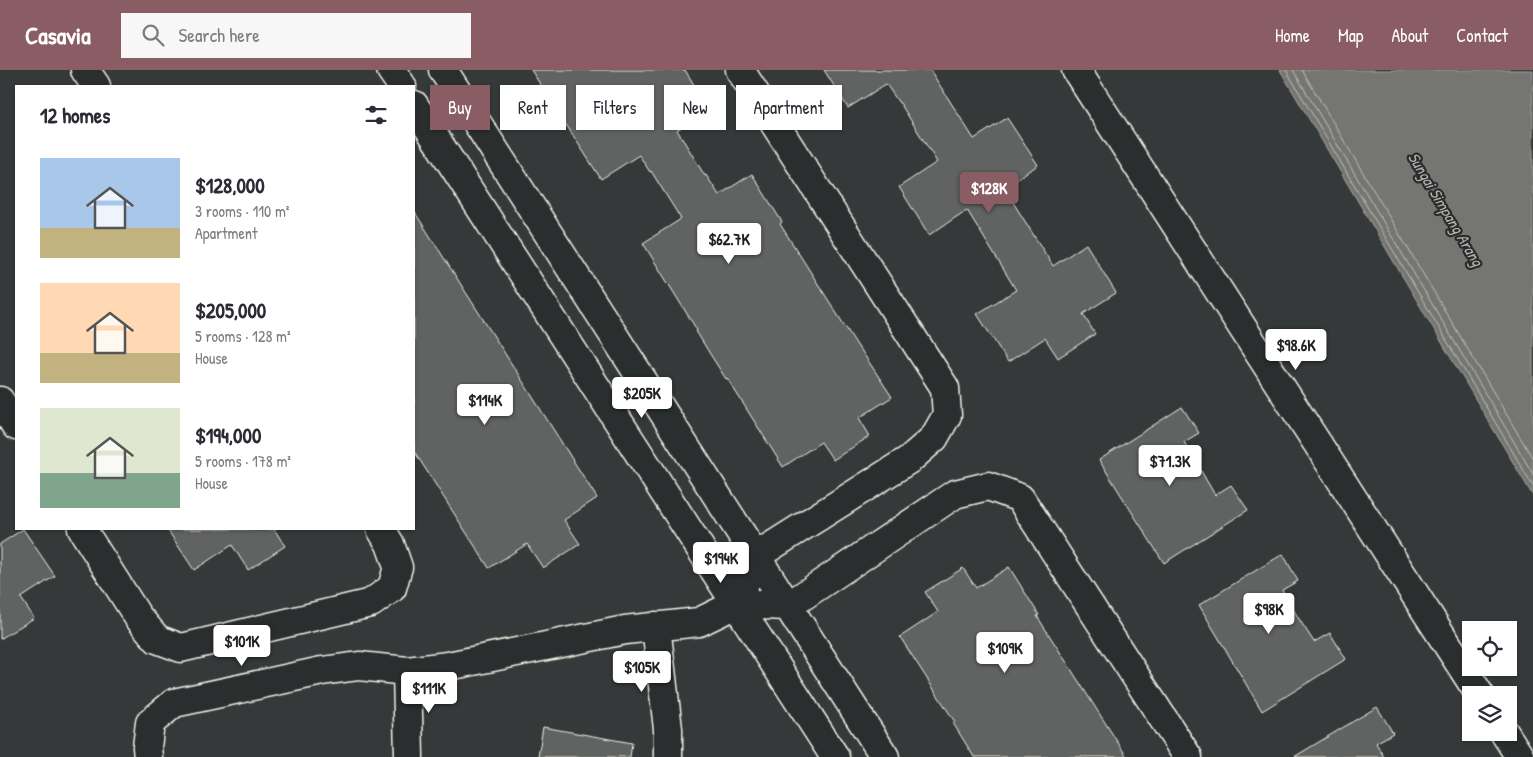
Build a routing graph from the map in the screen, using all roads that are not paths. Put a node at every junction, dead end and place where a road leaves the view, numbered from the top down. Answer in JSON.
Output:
{"nodes":[{"id":1,"x":85,"y":70,"type":"edge"},
{"id":2,"x":391,"y":70,"type":"edge"},
{"id":3,"x":443,"y":70,"type":"edge"},
{"id":4,"x":740,"y":70,"type":"edge"},
{"id":5,"x":1076,"y":70,"type":"edge"},
{"id":6,"x":95,"y":85,"type":"edge"},
{"id":7,"x":401,"y":85,"type":"edge"},
{"id":8,"x":415,"y":107,"type":"edge"},
{"id":9,"x":0,"y":401,"type":"edge"},
{"id":10,"x":15,"y":424,"type":"edge"},
{"id":11,"x":83,"y":530,"type":"edge"},
{"id":12,"x":381,"y":530,"type":"edge"},
{"id":13,"x":756,"y":556,"type":"junction"},
{"id":14,"x":736,"y":604,"type":"junction"},
{"id":15,"x":788,"y":606,"type":"junction"},
{"id":16,"x":656,"y":626,"type":"junction"},
{"id":17,"x":406,"y":671,"type":"junction"},
{"id":18,"x":1474,"y":686,"type":"edge"},
{"id":19,"x":1510,"y":741,"type":"edge"},
{"id":20,"x":148,"y":757,"type":"edge"},
{"id":21,"x":409,"y":757,"type":"edge"},
{"id":22,"x":668,"y":757,"type":"edge"},
{"id":23,"x":835,"y":757,"type":"edge"},
{"id":24,"x":885,"y":757,"type":"edge"},
{"id":25,"x":1188,"y":757,"type":"edge"},
{"id":26,"x":1520,"y":757,"type":"edge"}],
"edges":[{"from":1,"to":6,"type":"street"},
{"from":2,"to":7,"type":"street"},
{"from":3,"to":13,"type":"street"},
{"from":4,"to":13,"type":"street"},
{"from":5,"to":18,"type":"street"},
{"from":8,"to":14,"type":"street"},
{"from":9,"to":10,"type":"street"},
{"from":11,"to":12,"type":"street"},
{"from":13,"to":14,"type":"street"},
{"from":13,"to":15,"type":"street"},
{"from":14,"to":15,"type":"street"},
{"from":14,"to":16,"type":"street"},
{"from":14,"to":23,"type":"street"},
{"from":15,"to":24,"type":"street"},
{"from":15,"to":25,"type":"street"},
{"from":16,"to":17,"type":"street"},
{"from":16,"to":22,"type":"street"},
{"from":17,"to":20,"type":"street"},
{"from":17,"to":21,"type":"street"},
{"from":19,"to":26,"type":"street"}]}
